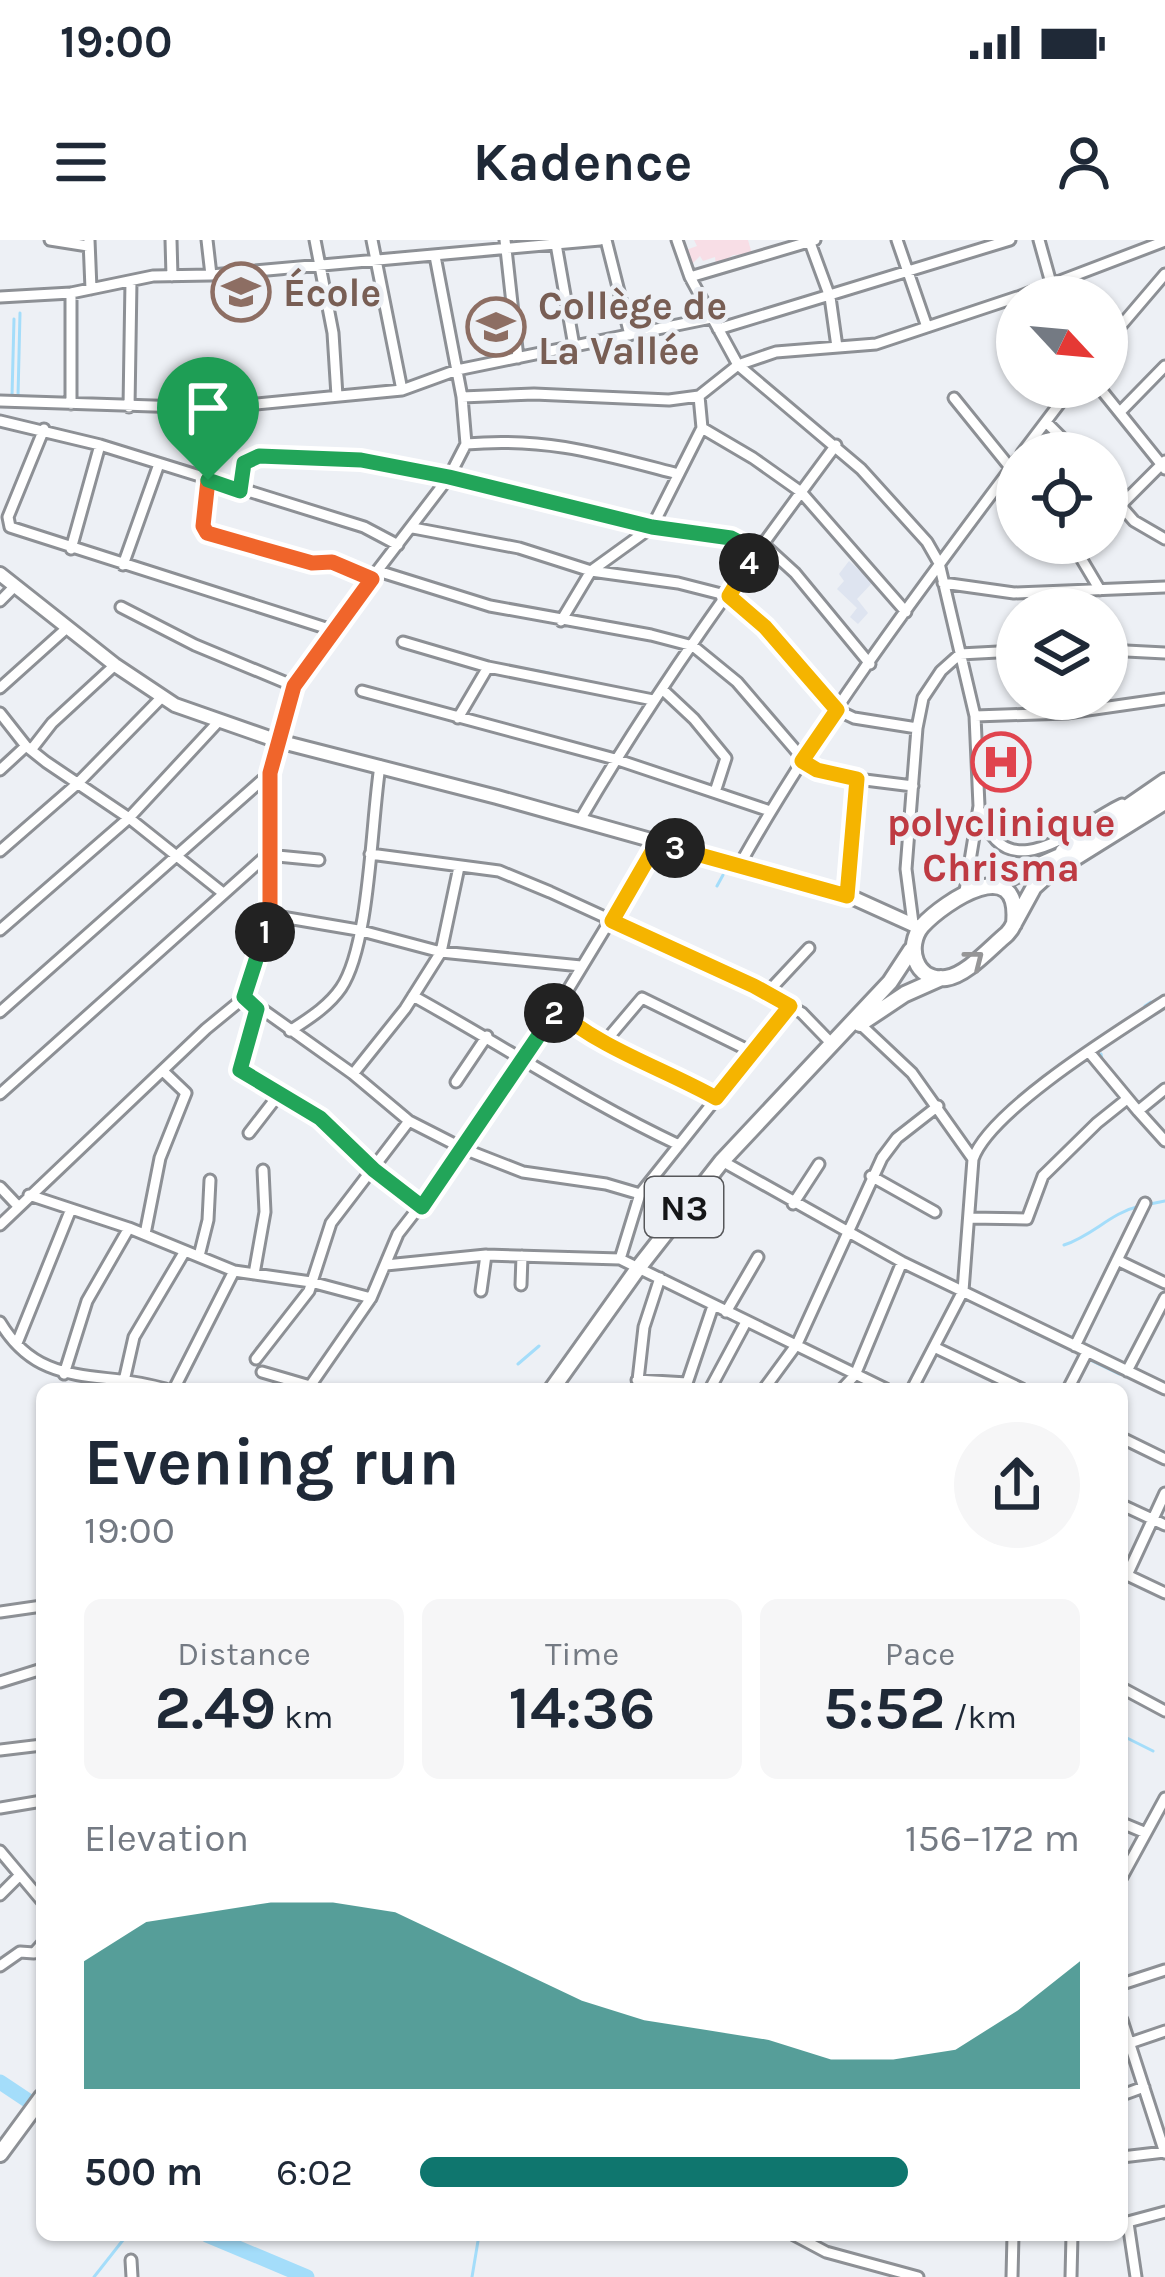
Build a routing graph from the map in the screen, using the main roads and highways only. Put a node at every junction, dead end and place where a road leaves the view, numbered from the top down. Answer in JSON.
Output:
{"nodes":[{"id":1,"x":0,"y":574,"type":"edge"},
{"id":2,"x":1165,"y":780,"type":"edge"},
{"id":3,"x":1165,"y":791,"type":"edge"},
{"id":4,"x":1165,"y":802,"type":"edge"},
{"id":5,"x":1041,"y":873,"type":"junction"},
{"id":6,"x":992,"y":886,"type":"junction"},
{"id":7,"x":1014,"y":924,"type":"junction"},
{"id":8,"x":917,"y":926,"type":"junction"},
{"id":9,"x":911,"y":950,"type":"junction"},
{"id":10,"x":941,"y":978,"type":"junction"},
{"id":11,"x":835,"y":1043,"type":"junction"},
{"id":12,"x":556,"y":1383,"type":"edge"},
{"id":13,"x":36,"y":2105,"type":"edge"},
{"id":14,"x":0,"y":2154,"type":"edge"}],
"edges":[{"from":1,"to":8,"type":"main road"},
{"from":2,"to":5,"type":"main road"},
{"from":3,"to":5,"type":"highway"},
{"from":4,"to":5,"type":"main road"},
{"from":5,"to":6,"type":"highway"},
{"from":5,"to":7,"type":"highway"},
{"from":6,"to":7,"type":"highway"},
{"from":6,"to":8,"type":"highway"},
{"from":10,"to":7,"type":"highway","one_way":true},
{"from":8,"to":9,"type":"highway"},
{"from":9,"to":10,"type":"highway"},
{"from":9,"to":11,"type":"highway"},
{"from":10,"to":11,"type":"highway"},
{"from":11,"to":12,"type":"highway","number":"N3"},
{"from":13,"to":14,"type":"highway"}]}
